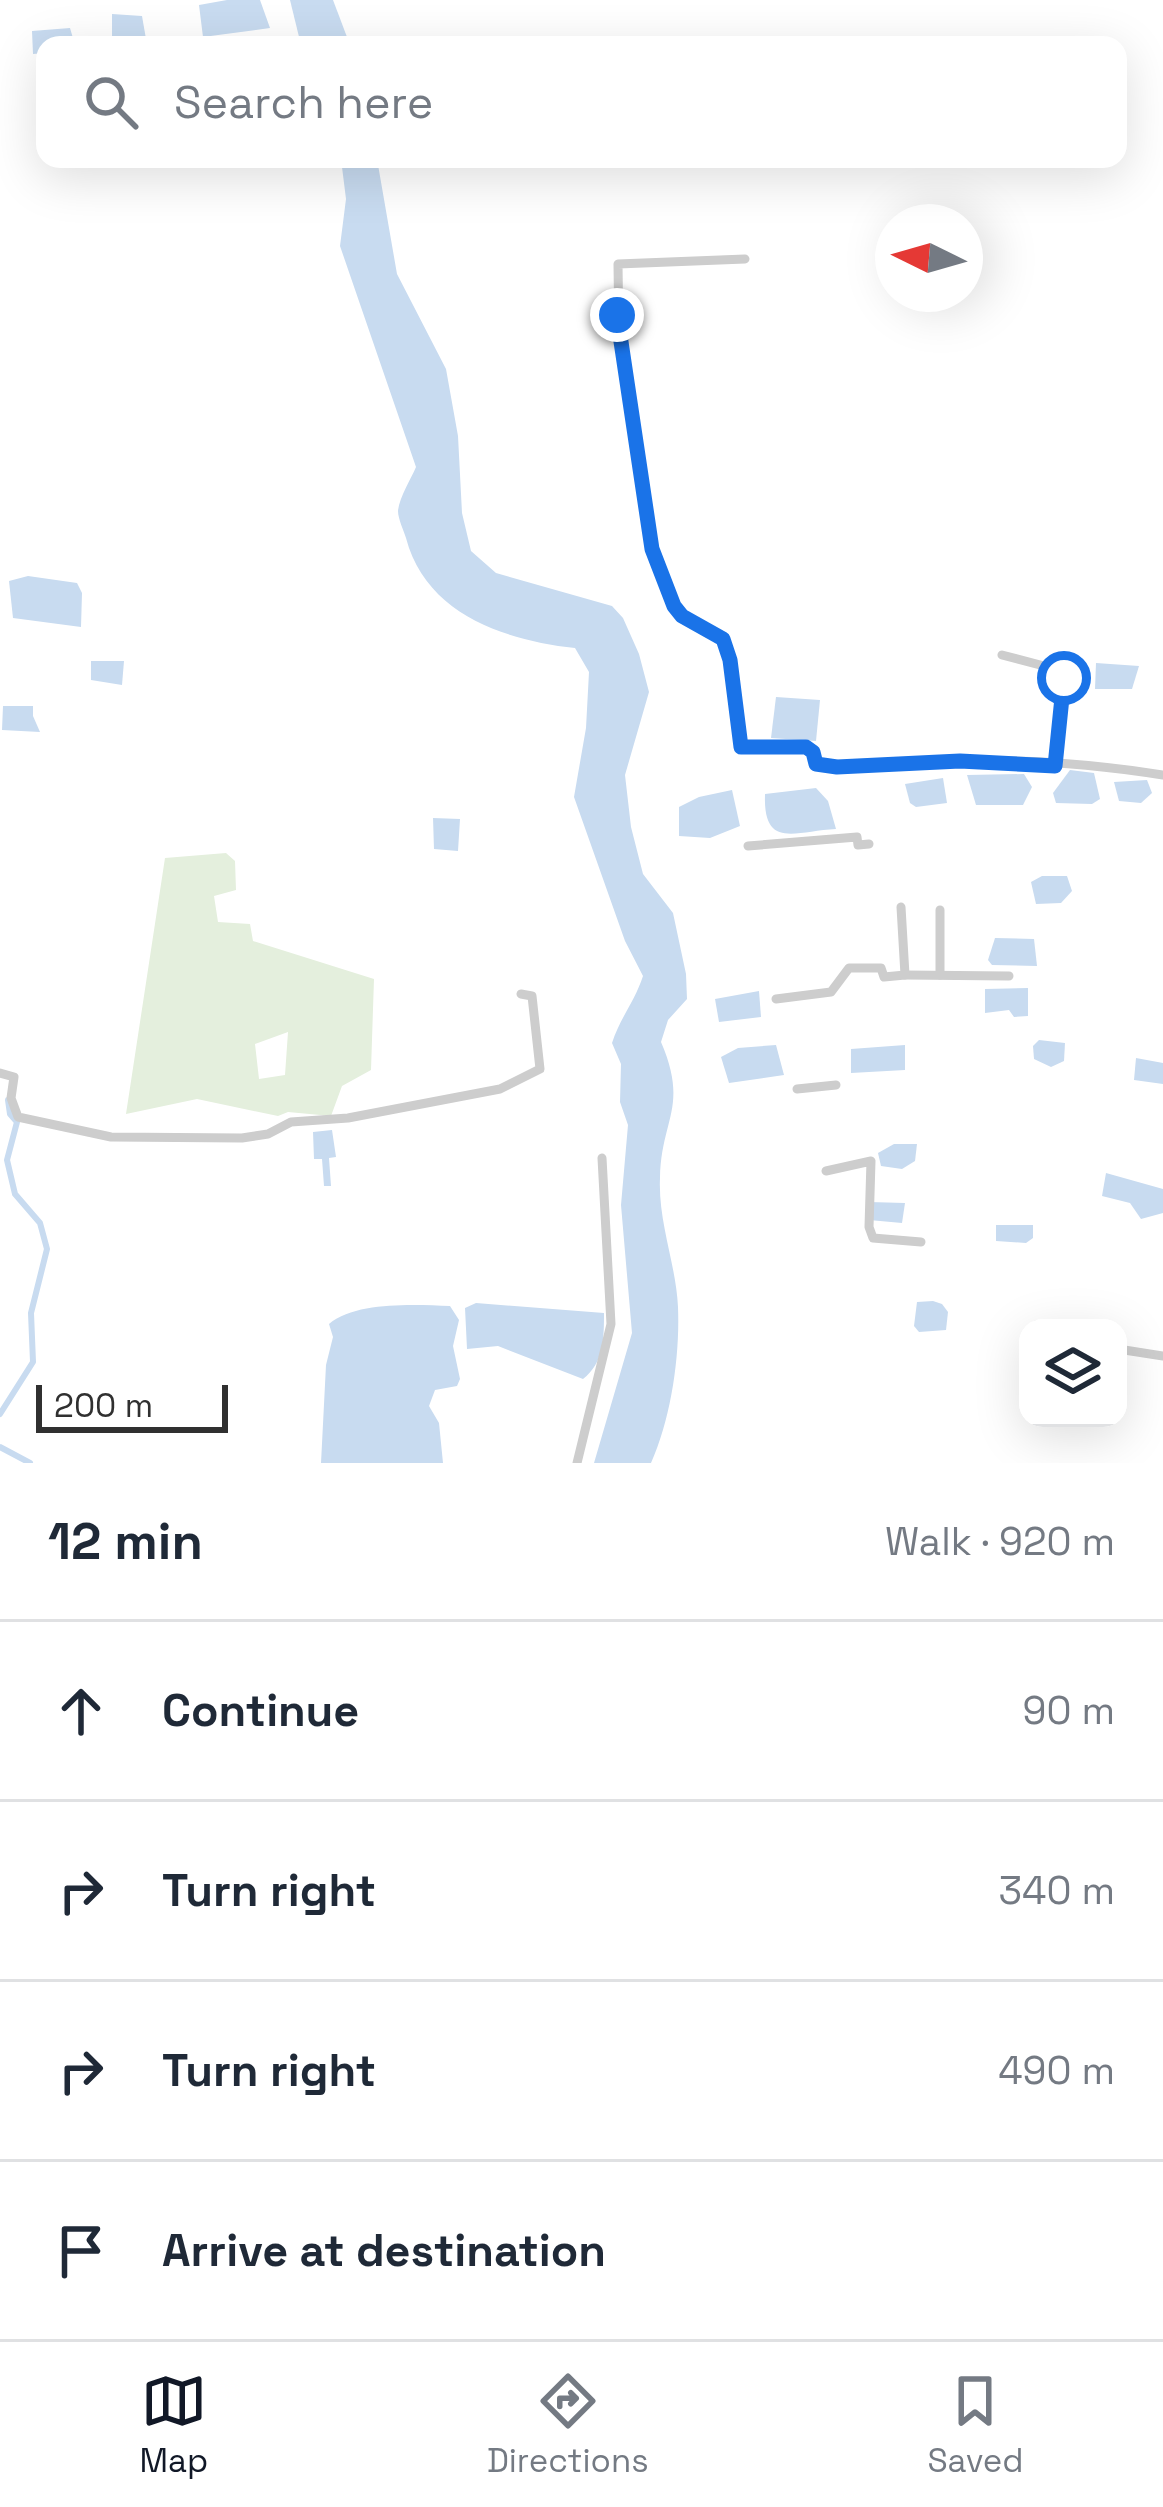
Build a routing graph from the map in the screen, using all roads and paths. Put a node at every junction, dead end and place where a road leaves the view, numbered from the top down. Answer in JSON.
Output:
{"nodes":[{"id":1,"x":745,"y":259,"type":"dead end"},
{"id":2,"x":1002,"y":655,"type":"dead end"},
{"id":3,"x":1055,"y":766,"type":"junction"},
{"id":4,"x":1163,"y":776,"type":"edge"},
{"id":5,"x":869,"y":844,"type":"dead end"},
{"id":6,"x":748,"y":846,"type":"dead end"},
{"id":7,"x":901,"y":908,"type":"dead end"},
{"id":8,"x":940,"y":910,"type":"dead end"},
{"id":9,"x":905,"y":975,"type":"junction"},
{"id":10,"x":940,"y":975,"type":"junction"},
{"id":11,"x":1009,"y":976,"type":"dead end"},
{"id":12,"x":521,"y":994,"type":"dead end"},
{"id":13,"x":776,"y":999,"type":"dead end"},
{"id":14,"x":0,"y":1073,"type":"edge"},
{"id":15,"x":836,"y":1085,"type":"dead end"},
{"id":16,"x":797,"y":1089,"type":"dead end"},
{"id":17,"x":602,"y":1158,"type":"dead end"},
{"id":18,"x":826,"y":1171,"type":"dead end"},
{"id":19,"x":921,"y":1242,"type":"dead end"},
{"id":20,"x":1127,"y":1350,"type":"edge"},
{"id":21,"x":1163,"y":1356,"type":"edge"},
{"id":22,"x":577,"y":1463,"type":"edge"}],
"edges":[{"from":1,"to":3,"type":"street"},
{"from":2,"to":3,"type":"street"},
{"from":3,"to":4,"type":"street"},
{"from":5,"to":6,"type":"street"},
{"from":7,"to":9,"type":"street"},
{"from":8,"to":10,"type":"street"},
{"from":9,"to":10,"type":"street"},
{"from":9,"to":13,"type":"street"},
{"from":10,"to":11,"type":"street"},
{"from":12,"to":14,"type":"street"},
{"from":15,"to":16,"type":"street"},
{"from":17,"to":22,"type":"street"},
{"from":18,"to":19,"type":"street"},
{"from":20,"to":21,"type":"street"}]}
